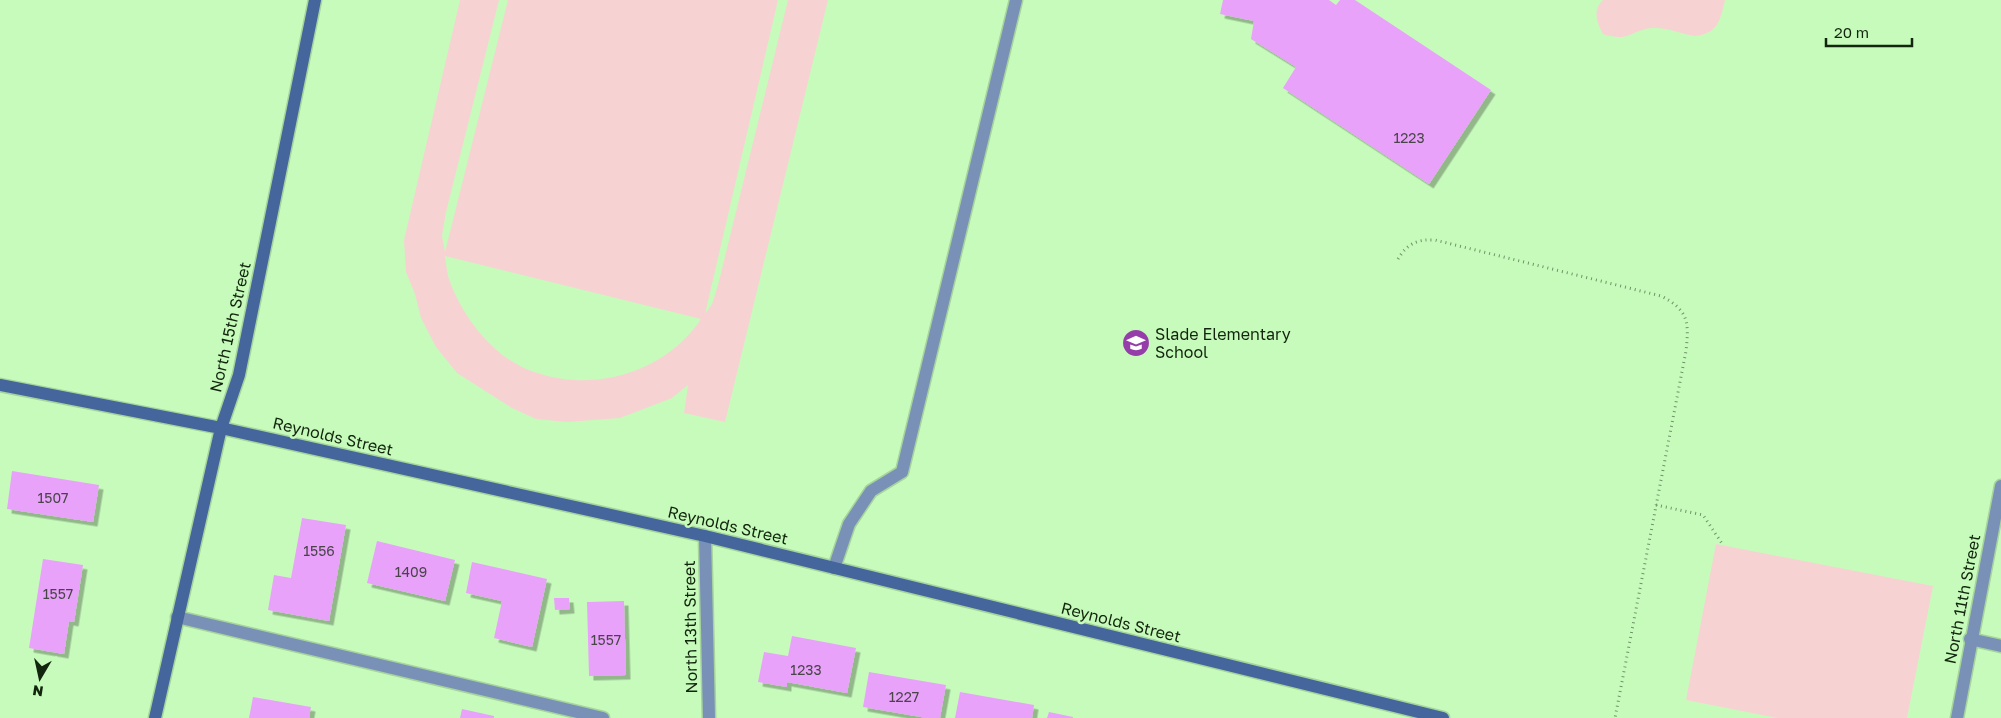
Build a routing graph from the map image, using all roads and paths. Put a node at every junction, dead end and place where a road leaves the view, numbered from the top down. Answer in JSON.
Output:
{"nodes":[{"id":1,"x":315,"y":0,"type":"edge"},
{"id":2,"x":1016,"y":0,"type":"edge"},
{"id":3,"x":1398,"y":259,"type":"dead end"},
{"id":4,"x":0,"y":385,"type":"edge"},
{"id":5,"x":221,"y":428,"type":"junction"},
{"id":6,"x":2001,"y":486,"type":"edge"},
{"id":7,"x":1656,"y":505,"type":"junction"},
{"id":8,"x":705,"y":536,"type":"junction"},
{"id":9,"x":1723,"y":545,"type":"dead end"},
{"id":10,"x":834,"y":568,"type":"junction"},
{"id":11,"x":177,"y":617,"type":"junction"},
{"id":12,"x":1970,"y":639,"type":"junction"},
{"id":13,"x":2001,"y":646,"type":"edge"},
{"id":14,"x":155,"y":718,"type":"edge"},
{"id":15,"x":603,"y":718,"type":"edge"},
{"id":16,"x":709,"y":718,"type":"edge"},
{"id":17,"x":1443,"y":718,"type":"edge"},
{"id":18,"x":1615,"y":718,"type":"edge"},
{"id":19,"x":1956,"y":718,"type":"edge"}],
"edges":[{"from":1,"to":5,"type":"main road","name":"North 15th Street"},
{"from":2,"to":10,"type":"street"},
{"from":3,"to":7,"type":"path"},
{"from":4,"to":5,"type":"main road","name":"Reynolds Street"},
{"from":5,"to":8,"type":"main road","name":"Reynolds Street"},
{"from":5,"to":11,"type":"main road","name":"North 15th Street"},
{"from":6,"to":12,"type":"street","name":"North 11th Street"},
{"from":7,"to":9,"type":"path"},
{"from":7,"to":18,"type":"path"},
{"from":8,"to":10,"type":"main road","name":"Reynolds Street"},
{"from":8,"to":16,"type":"street","name":"North 13th Street"},
{"from":10,"to":17,"type":"main road","name":"Reynolds Street"},
{"from":11,"to":14,"type":"main road","name":"North 15th Street"},
{"from":11,"to":15,"type":"street"},
{"from":12,"to":13,"type":"street"},
{"from":12,"to":19,"type":"street","name":"North 11th Street"}]}
